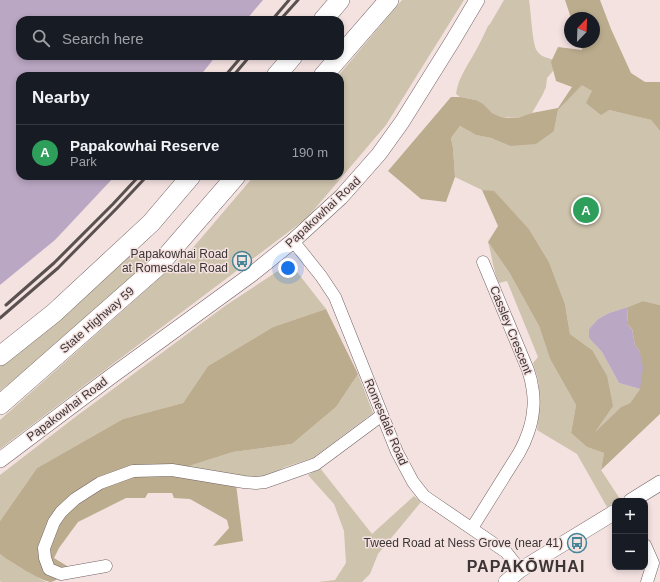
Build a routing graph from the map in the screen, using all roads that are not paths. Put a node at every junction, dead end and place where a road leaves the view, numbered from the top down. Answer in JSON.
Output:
{"nodes":[{"id":1,"x":340,"y":0,"type":"edge"},
{"id":2,"x":389,"y":0,"type":"edge"},
{"id":3,"x":477,"y":0,"type":"edge"},
{"id":4,"x":326,"y":16,"type":"edge"},
{"id":5,"x":344,"y":52,"type":"edge"},
{"id":6,"x":290,"y":60,"type":"edge"},
{"id":7,"x":337,"y":60,"type":"edge"},
{"id":8,"x":279,"y":72,"type":"edge"},
{"id":9,"x":326,"y":72,"type":"edge"},
{"id":10,"x":188,"y":180,"type":"edge"},
{"id":11,"x":233,"y":180,"type":"edge"},
{"id":12,"x":293,"y":241,"type":"junction"},
{"id":13,"x":483,"y":262,"type":"dead end"},
{"id":14,"x":0,"y":356,"type":"edge"},
{"id":15,"x":0,"y":405,"type":"edge"},
{"id":16,"x":382,"y":415,"type":"junction"},
{"id":17,"x":0,"y":460,"type":"edge"},
{"id":18,"x":660,"y":484,"type":"edge"},
{"id":19,"x":636,"y":498,"type":"edge"},
{"id":20,"x":612,"y":514,"type":"edge"},
{"id":21,"x":472,"y":528,"type":"junction"},
{"id":22,"x":648,"y":551,"type":"edge"},
{"id":23,"x":106,"y":566,"type":"dead end"},
{"id":24,"x":520,"y":570,"type":"junction"},
{"id":25,"x":506,"y":582,"type":"edge"},
{"id":26,"x":647,"y":582,"type":"edge"}],
"edges":[{"from":1,"to":4,"type":"main road"},
{"from":2,"to":5,"type":"main road"},
{"from":3,"to":12,"type":"street","name":"Papakowhai Road"},
{"from":6,"to":8,"type":"main road"},
{"from":7,"to":9,"type":"main road"},
{"from":10,"to":14,"type":"main road"},
{"from":11,"to":15,"type":"main road","name":"State Highway 59"},
{"from":12,"to":16,"type":"street","name":"Romesdale Road"},
{"from":12,"to":17,"type":"street","name":"Papakowhai Road"},
{"from":13,"to":21,"type":"street","name":"Cassley Crescent"},
{"from":16,"to":21,"type":"street","name":"Romesdale Road"},
{"from":16,"to":23,"type":"street"},
{"from":18,"to":19,"type":"street"},
{"from":20,"to":24,"type":"street"},
{"from":21,"to":24,"type":"street","name":"Romesdale Road"},
{"from":22,"to":26,"type":"street"},
{"from":24,"to":25,"type":"street"}]}
